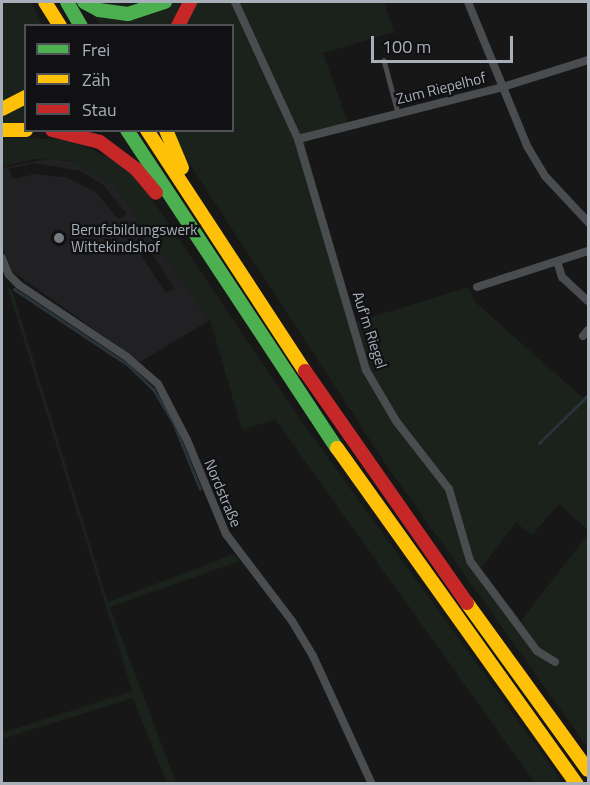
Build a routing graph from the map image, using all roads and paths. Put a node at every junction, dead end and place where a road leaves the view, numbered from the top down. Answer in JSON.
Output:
{"nodes":[{"id":1,"x":43,"y":2,"type":"edge"},
{"id":2,"x":67,"y":2,"type":"edge"},
{"id":3,"x":84,"y":2,"type":"edge"},
{"id":4,"x":165,"y":2,"type":"edge"},
{"id":5,"x":190,"y":2,"type":"edge"},
{"id":6,"x":235,"y":2,"type":"edge"},
{"id":7,"x":468,"y":2,"type":"edge"},
{"id":8,"x":48,"y":24,"type":"edge"},
{"id":9,"x":59,"y":24,"type":"edge"},
{"id":10,"x":80,"y":24,"type":"edge"},
{"id":11,"x":179,"y":24,"type":"edge"},
{"id":12,"x":384,"y":60,"type":"dead end"},
{"id":13,"x":588,"y":60,"type":"edge"},
{"id":14,"x":503,"y":87,"type":"junction"},
{"id":15,"x":24,"y":99,"type":"edge"},
{"id":16,"x":2,"y":109,"type":"edge"},
{"id":17,"x":398,"y":113,"type":"junction"},
{"id":18,"x":2,"y":130,"type":"edge"},
{"id":19,"x":24,"y":130,"type":"edge"},
{"id":20,"x":60,"y":132,"type":"edge"},
{"id":21,"x":128,"y":132,"type":"edge"},
{"id":22,"x":148,"y":132,"type":"edge"},
{"id":23,"x":167,"y":132,"type":"edge"},
{"id":24,"x":298,"y":139,"type":"junction"},
{"id":25,"x":194,"y":204,"type":"junction"},
{"id":26,"x":175,"y":208,"type":"junction"},
{"id":27,"x":588,"y":222,"type":"edge"},
{"id":28,"x":588,"y":251,"type":"edge"},
{"id":29,"x":2,"y":258,"type":"edge"},
{"id":30,"x":557,"y":261,"type":"junction"},
{"id":31,"x":5,"y":276,"type":"edge"},
{"id":32,"x":477,"y":287,"type":"dead end"},
{"id":33,"x":588,"y":301,"type":"edge"},
{"id":34,"x":555,"y":662,"type":"dead end"},
{"id":35,"x":588,"y":770,"type":"edge"},
{"id":36,"x":372,"y":783,"type":"edge"},
{"id":37,"x":577,"y":783,"type":"edge"}],
"edges":[{"from":1,"to":8,"type":"highway"},
{"from":1,"to":9,"type":"highway"},
{"from":2,"to":10,"type":"highway"},
{"from":3,"to":4,"type":"highway"},
{"from":5,"to":11,"type":"highway"},
{"from":6,"to":24,"type":"street","name":"Auf'm Riegel"},
{"from":7,"to":14,"type":"street"},
{"from":12,"to":17,"type":"lane"},
{"from":13,"to":14,"type":"street","name":"Zum Riepelhof"},
{"from":14,"to":17,"type":"street","name":"Zum Riepelhof"},
{"from":14,"to":27,"type":"street"},
{"from":15,"to":16,"type":"highway"},
{"from":17,"to":24,"type":"street","name":"Zum Riepelhof"},
{"from":18,"to":19,"type":"highway"},
{"from":20,"to":26,"type":"highway"},
{"from":21,"to":26,"type":"highway"},
{"from":22,"to":25,"type":"highway"},
{"from":23,"to":25,"type":"highway"},
{"from":24,"to":34,"type":"street","name":"Auf'm Riegel"},
{"from":25,"to":35,"type":"highway"},
{"from":26,"to":37,"type":"highway"},
{"from":28,"to":30,"type":"street"},
{"from":29,"to":31,"type":"street","name":"Nordstraße"},
{"from":30,"to":32,"type":"street"},
{"from":30,"to":33,"type":"street"},
{"from":31,"to":36,"type":"street","name":"Nordstraße"}]}
